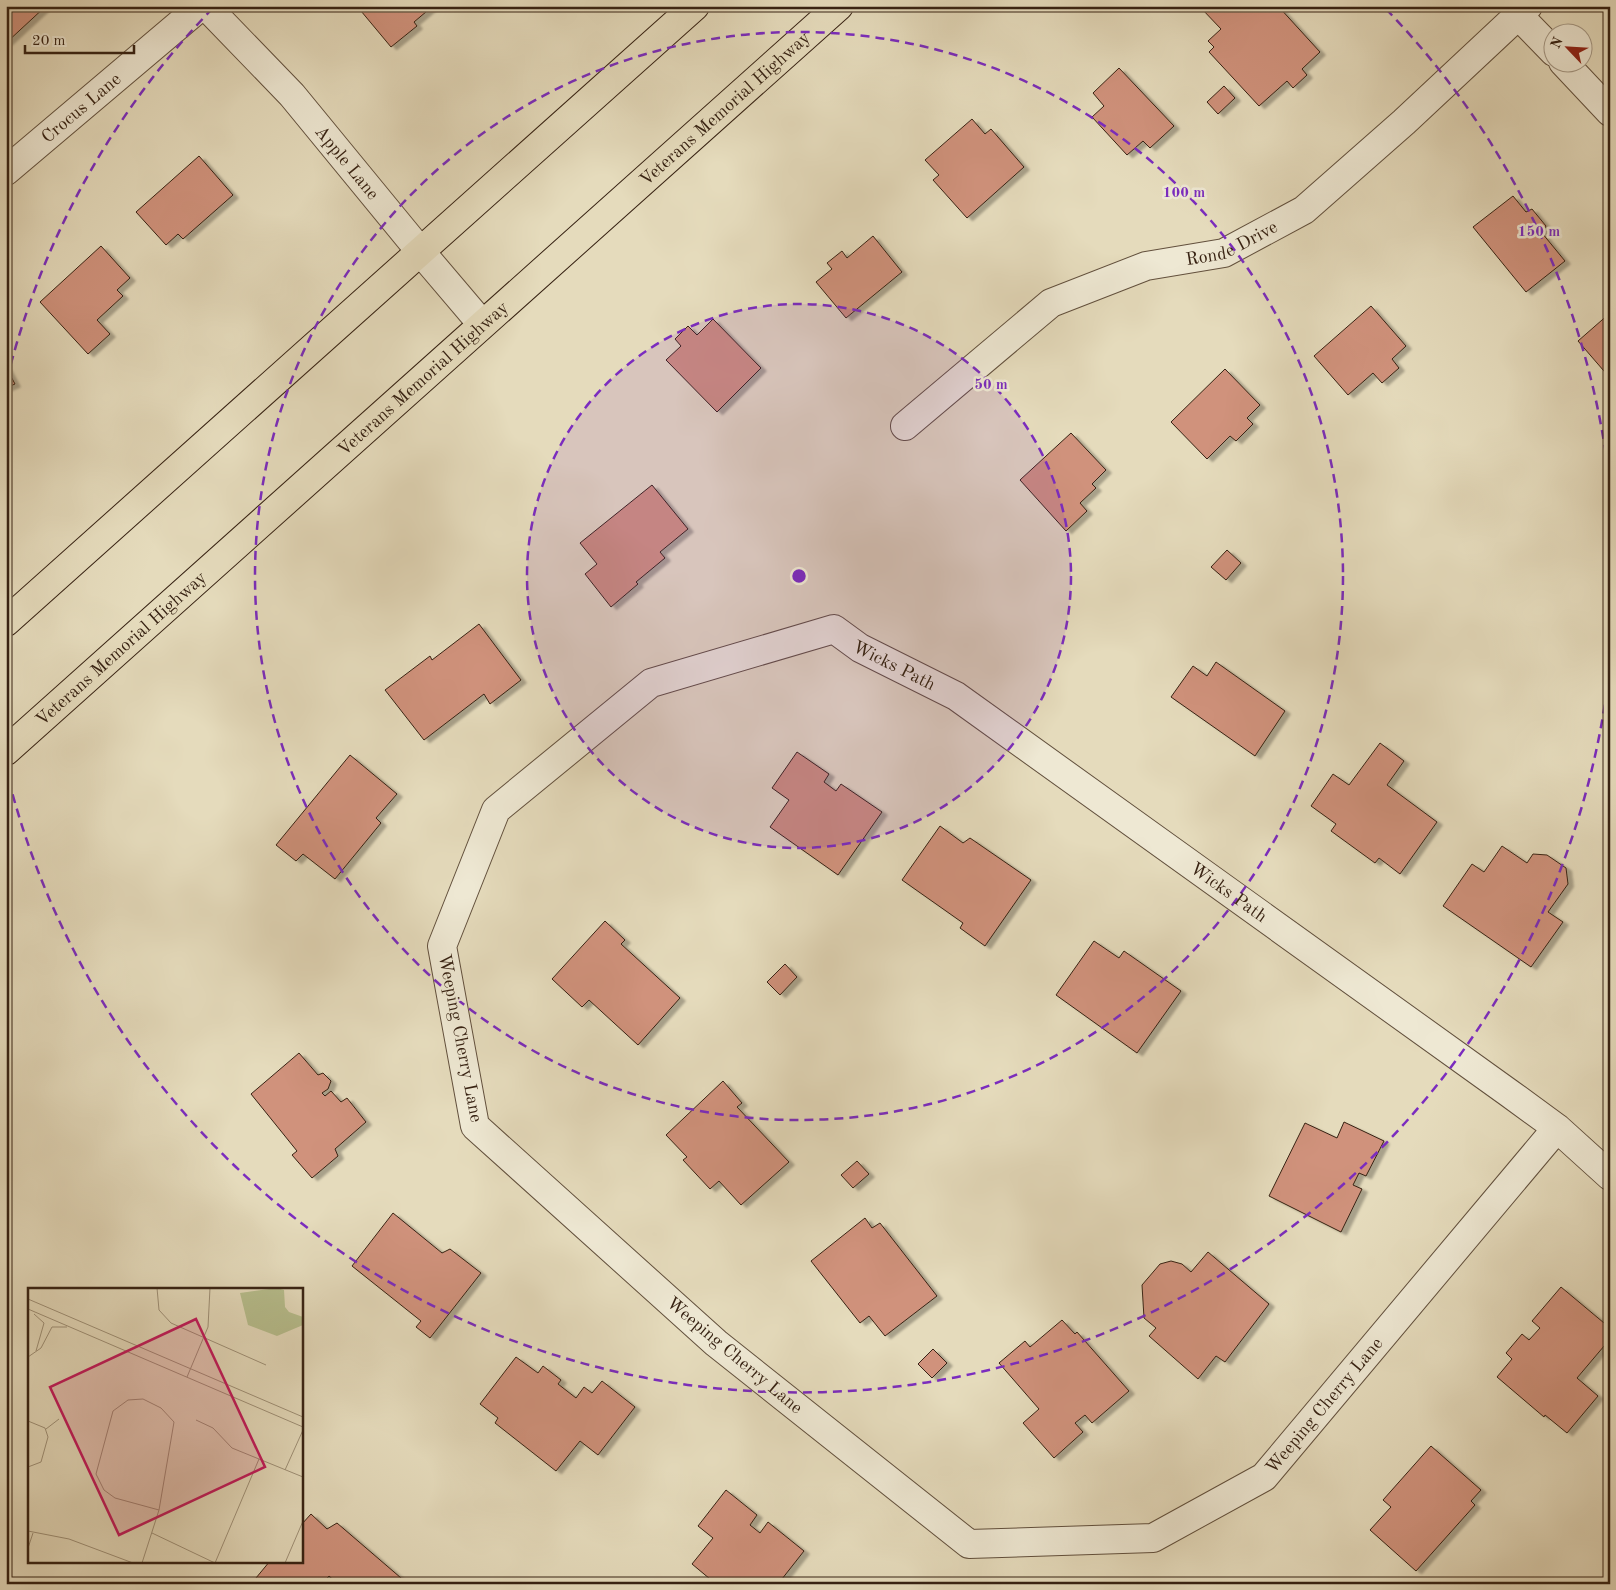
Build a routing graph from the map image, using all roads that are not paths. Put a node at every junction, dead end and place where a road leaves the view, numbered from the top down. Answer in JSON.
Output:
{"nodes":[{"id":1,"x":201,"y":6,"type":"edge"},
{"id":2,"x":206,"y":6,"type":"edge"},
{"id":3,"x":695,"y":6,"type":"edge"},
{"id":4,"x":839,"y":6,"type":"edge"},
{"id":5,"x":1523,"y":10,"type":"edge"},
{"id":6,"x":1544,"y":38,"type":"edge"},
{"id":7,"x":1572,"y":72,"type":"edge"},
{"id":8,"x":1610,"y":112,"type":"edge"},
{"id":9,"x":6,"y":171,"type":"edge"},
{"id":10,"x":420,"y":251,"type":"junction"},
{"id":11,"x":482,"y":324,"type":"junction"},
{"id":12,"x":905,"y":426,"type":"dead end"},
{"id":13,"x":6,"y":622,"type":"edge"},
{"id":14,"x":834,"y":630,"type":"joint"},
{"id":15,"x":6,"y":751,"type":"edge"},
{"id":16,"x":1557,"y":1128,"type":"junction"},
{"id":17,"x":1610,"y":1176,"type":"edge"}],
"edges":[{"from":1,"to":9,"type":"street","name":"Crocus Lane"},
{"from":2,"to":10,"type":"street","name":"Apple Lane"},
{"from":3,"to":10,"type":"main road"},
{"from":4,"to":11,"type":"main road","name":"Veterans Memorial Highway"},
{"from":5,"to":6,"type":"street"},
{"from":5,"to":12,"type":"street","name":"Ronde Drive"},
{"from":7,"to":8,"type":"street"},
{"from":10,"to":11,"type":"street","name":"Apple Lane"},
{"from":10,"to":13,"type":"main road"},
{"from":11,"to":15,"type":"main road","name":"Veterans Memorial Highway"},
{"from":14,"to":16,"type":"street","name":"Wicks Path"},
{"from":14,"to":16,"type":"street","name":"Weeping Cherry Lane"},
{"from":16,"to":17,"type":"street","name":"Wicks Path"}]}
